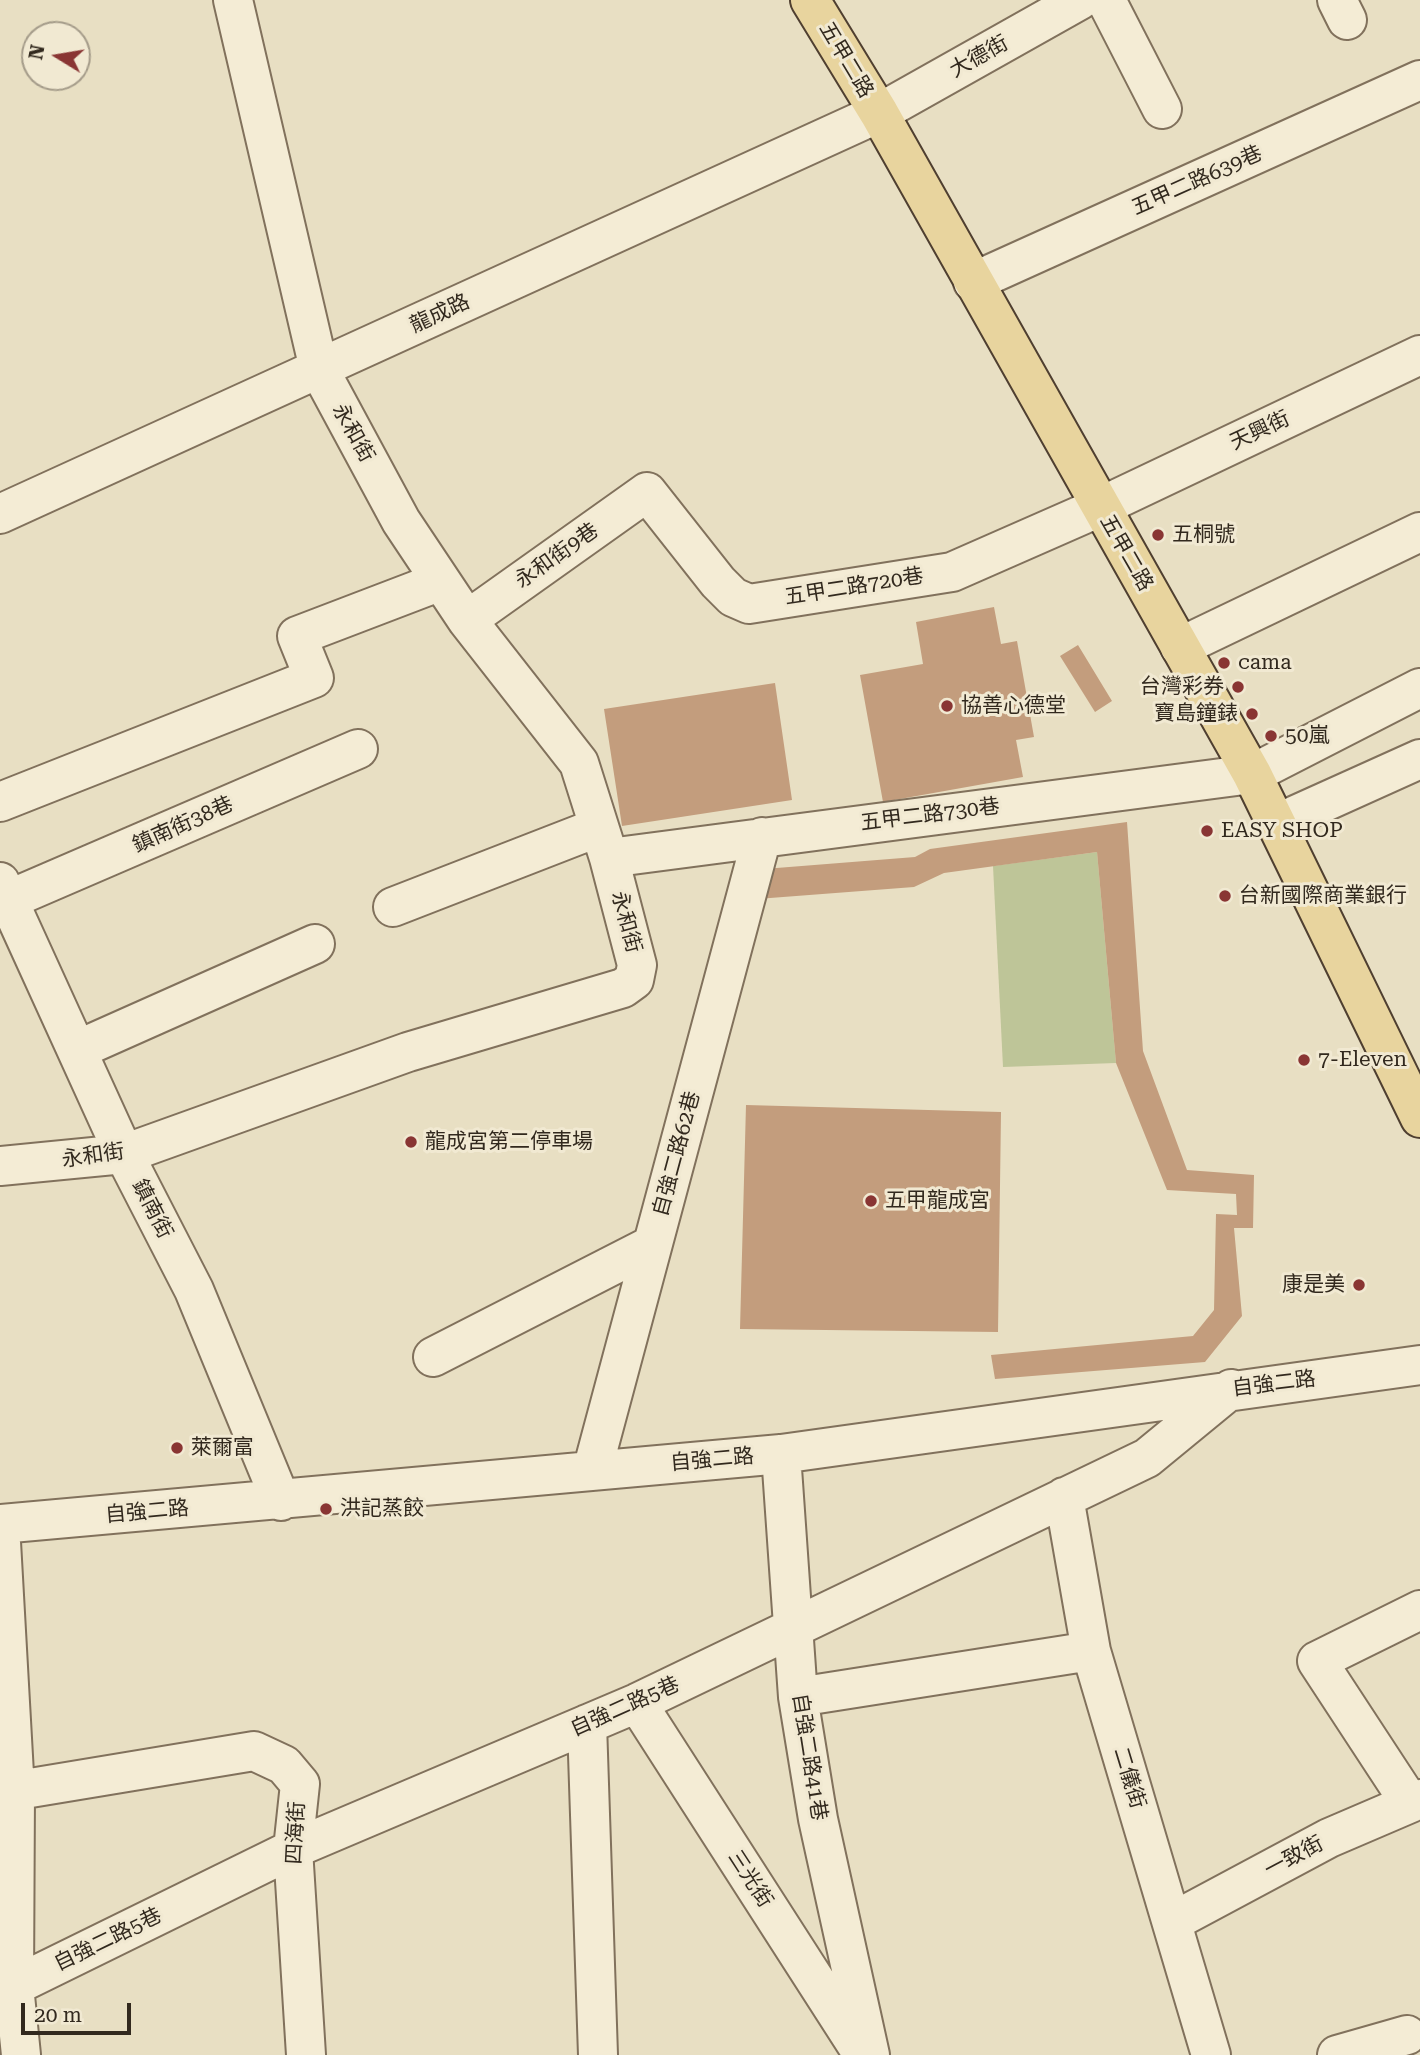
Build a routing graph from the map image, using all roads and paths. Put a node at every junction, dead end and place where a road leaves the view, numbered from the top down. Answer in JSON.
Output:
{"nodes":[{"id":1,"x":233,"y":0,"type":"edge"},
{"id":2,"x":810,"y":0,"type":"edge"},
{"id":3,"x":1080,"y":0,"type":"edge"},
{"id":4,"x":1106,"y":0,"type":"edge"},
{"id":5,"x":1420,"y":80,"type":"edge"},
{"id":6,"x":1162,"y":109,"type":"dead end"},
{"id":7,"x":879,"y":113,"type":"junction"},
{"id":8,"x":973,"y":282,"type":"junction"},
{"id":9,"x":1420,"y":355,"type":"edge"},
{"id":10,"x":318,"y":369,"type":"junction"},
{"id":11,"x":647,"y":492,"type":"joint"},
{"id":12,"x":1100,"y":508,"type":"junction"},
{"id":13,"x":0,"y":514,"type":"edge"},
{"id":14,"x":1420,"y":532,"type":"edge"},
{"id":15,"x":441,"y":581,"type":"junction"},
{"id":16,"x":467,"y":620,"type":"junction"},
{"id":17,"x":1180,"y":647,"type":"junction"},
{"id":18,"x":1420,"y":688,"type":"edge"},
{"id":19,"x":358,"y":749,"type":"dead end"},
{"id":20,"x":1420,"y":759,"type":"edge"},
{"id":21,"x":1252,"y":774,"type":"junction"},
{"id":22,"x":0,"y":802,"type":"edge"},
{"id":23,"x":1278,"y":823,"type":"junction"},
{"id":24,"x":762,"y":837,"type":"junction"},
{"id":25,"x":604,"y":843,"type":"junction"},
{"id":26,"x":4,"y":891,"type":"edge"},
{"id":27,"x":393,"y":907,"type":"dead end"},
{"id":28,"x":315,"y":944,"type":"dead end"},
{"id":29,"x":77,"y":1050,"type":"junction"},
{"id":30,"x":1420,"y":1118,"type":"edge"},
{"id":31,"x":124,"y":1154,"type":"junction"},
{"id":32,"x":0,"y":1166,"type":"edge"},
{"id":33,"x":652,"y":1245,"type":"junction"},
{"id":34,"x":433,"y":1357,"type":"dead end"},
{"id":35,"x":1420,"y":1365,"type":"edge"},
{"id":36,"x":1231,"y":1389,"type":"junction"},
{"id":37,"x":781,"y":1454,"type":"junction"},
{"id":38,"x":592,"y":1471,"type":"junction"},
{"id":39,"x":1064,"y":1497,"type":"junction"},
{"id":40,"x":281,"y":1501,"type":"junction"},
{"id":41,"x":0,"y":1524,"type":"edge"},
{"id":42,"x":1420,"y":1610,"type":"edge"},
{"id":43,"x":794,"y":1626,"type":"junction"},
{"id":44,"x":1091,"y":1651,"type":"junction"},
{"id":45,"x":798,"y":1697,"type":"junction"},
{"id":46,"x":637,"y":1703,"type":"junction"},
{"id":47,"x":587,"y":1724,"type":"junction"},
{"id":48,"x":8,"y":1793,"type":"edge"},
{"id":49,"x":1415,"y":1801,"type":"edge"},
{"id":50,"x":292,"y":1849,"type":"junction"},
{"id":51,"x":1172,"y":1922,"type":"junction"},
{"id":52,"x":7,"y":1989,"type":"edge"},
{"id":53,"x":1407,"y":2035,"type":"dead end"},
{"id":54,"x":21,"y":2055,"type":"edge"},
{"id":55,"x":306,"y":2055,"type":"edge"},
{"id":56,"x":598,"y":2055,"type":"edge"},
{"id":57,"x":863,"y":2055,"type":"edge"},
{"id":58,"x":870,"y":2055,"type":"edge"},
{"id":59,"x":1210,"y":2055,"type":"edge"},
{"id":60,"x":1337,"y":2055,"type":"edge"}],
"edges":[{"from":1,"to":10,"type":"street","name":"永和街"},
{"from":2,"to":7,"type":"main road","name":"五甲二路"},
{"from":3,"to":7,"type":"street","name":"大德街"},
{"from":4,"to":6,"type":"street"},
{"from":5,"to":8,"type":"street","name":"五甲二路639巷"},
{"from":7,"to":8,"type":"main road","name":"五甲二路"},
{"from":7,"to":10,"type":"street","name":"龍成路"},
{"from":8,"to":12,"type":"main road","name":"五甲二路"},
{"from":9,"to":12,"type":"street","name":"天興街"},
{"from":10,"to":13,"type":"street","name":"龍成路"},
{"from":10,"to":15,"type":"street","name":"永和街"},
{"from":11,"to":12,"type":"street","name":"五甲二路720巷"},
{"from":11,"to":16,"type":"street","name":"永和街9巷"},
{"from":12,"to":17,"type":"main road","name":"五甲二路"},
{"from":14,"to":17,"type":"street"},
{"from":15,"to":16,"type":"street","name":"永和街"},
{"from":15,"to":22,"type":"street"},
{"from":16,"to":25,"type":"street","name":"永和街"},
{"from":17,"to":21,"type":"main road","name":"五甲二路"},
{"from":18,"to":21,"type":"street","name":"五甲二路730巷"},
{"from":19,"to":26,"type":"street","name":"鎮南街38巷"},
{"from":20,"to":23,"type":"street"},
{"from":21,"to":23,"type":"main road","name":"五甲二路"},
{"from":21,"to":24,"type":"street","name":"五甲二路730巷"},
{"from":23,"to":30,"type":"main road","name":"五甲二路"},
{"from":24,"to":25,"type":"street","name":"五甲二路730巷"},
{"from":24,"to":33,"type":"street","name":"自強二路62巷"},
{"from":25,"to":27,"type":"street","name":"五甲二路730巷"},
{"from":25,"to":31,"type":"street","name":"永和街"},
{"from":26,"to":29,"type":"street","name":"鎮南街"},
{"from":28,"to":29,"type":"street"},
{"from":29,"to":31,"type":"street","name":"鎮南街"},
{"from":31,"to":32,"type":"street","name":"永和街"},
{"from":31,"to":40,"type":"street","name":"鎮南街"},
{"from":33,"to":34,"type":"street"},
{"from":33,"to":38,"type":"street","name":"自強二路62巷"},
{"from":35,"to":36,"type":"street","name":"自強二路"},
{"from":36,"to":37,"type":"street","name":"自強二路"},
{"from":36,"to":39,"type":"street","name":"自強二路5巷"},
{"from":37,"to":38,"type":"street","name":"自強二路"},
{"from":37,"to":43,"type":"street","name":"自強二路41巷"},
{"from":38,"to":40,"type":"street","name":"自強二路"},
{"from":39,"to":43,"type":"street","name":"自強二路5巷"},
{"from":39,"to":44,"type":"street","name":"二儀街"},
{"from":40,"to":41,"type":"street","name":"自強二路"},
{"from":41,"to":48,"type":"street"},
{"from":42,"to":49,"type":"street"},
{"from":43,"to":45,"type":"street","name":"自強二路41巷"},
{"from":43,"to":46,"type":"street","name":"自強二路5巷"},
{"from":44,"to":45,"type":"street"},
{"from":44,"to":51,"type":"street","name":"二儀街"},
{"from":45,"to":58,"type":"street","name":"自強二路41巷"},
{"from":46,"to":47,"type":"street","name":"自強二路5巷"},
{"from":46,"to":57,"type":"street","name":"三光街"},
{"from":47,"to":50,"type":"street","name":"自強二路5巷"},
{"from":47,"to":56,"type":"street"},
{"from":48,"to":50,"type":"street","name":"四海街"},
{"from":48,"to":52,"type":"street"},
{"from":49,"to":51,"type":"street","name":"一致街"},
{"from":50,"to":52,"type":"street","name":"自強二路5巷"},
{"from":50,"to":55,"type":"street","name":"四海街"},
{"from":51,"to":59,"type":"street","name":"二儀街"},
{"from":52,"to":54,"type":"street"},
{"from":53,"to":60,"type":"street"}]}
